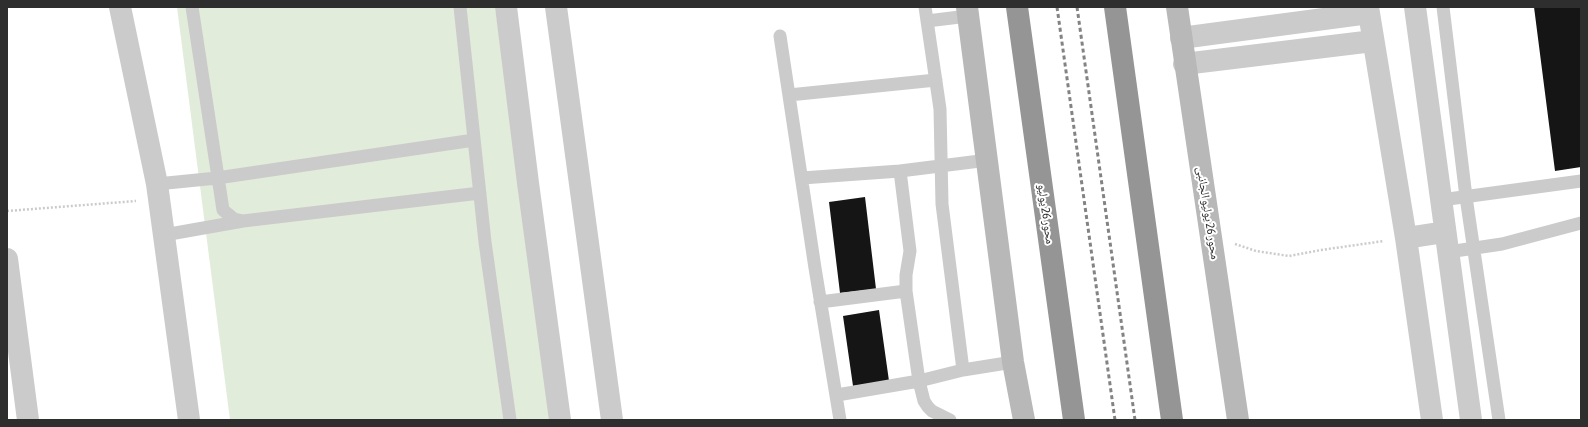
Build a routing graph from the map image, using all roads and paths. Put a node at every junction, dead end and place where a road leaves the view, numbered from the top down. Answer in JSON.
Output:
{"nodes":[{"id":1,"x":120,"y":7,"type":"edge"},
{"id":2,"x":192,"y":7,"type":"edge"},
{"id":3,"x":460,"y":7,"type":"edge"},
{"id":4,"x":506,"y":7,"type":"edge"},
{"id":5,"x":556,"y":7,"type":"edge"},
{"id":6,"x":925,"y":7,"type":"edge"},
{"id":7,"x":1017,"y":7,"type":"edge"},
{"id":8,"x":1177,"y":7,"type":"edge"},
{"id":9,"x":1415,"y":7,"type":"edge"},
{"id":10,"x":1443,"y":7,"type":"edge"},
{"id":11,"x":1369,"y":10,"type":"edge"},
{"id":12,"x":967,"y":11,"type":"edge"},
{"id":13,"x":1117,"y":11,"type":"edge"},
{"id":14,"x":927,"y":21,"type":"junction"},
{"id":15,"x":780,"y":36,"type":"dead end"},
{"id":16,"x":1181,"y":38,"type":"junction"},
{"id":17,"x":1373,"y":41,"type":"junction"},
{"id":18,"x":1184,"y":64,"type":"junction"},
{"id":19,"x":936,"y":80,"type":"junction"},
{"id":20,"x":789,"y":95,"type":"junction"},
{"id":21,"x":474,"y":140,"type":"junction"},
{"id":22,"x":988,"y":160,"type":"junction"},
{"id":23,"x":942,"y":166,"type":"junction"},
{"id":24,"x":900,"y":171,"type":"junction"},
{"id":25,"x":217,"y":178,"type":"junction"},
{"id":26,"x":802,"y":178,"type":"junction"},
{"id":27,"x":1581,"y":181,"type":"edge"},
{"id":28,"x":158,"y":192,"type":"junction"},
{"id":29,"x":480,"y":193,"type":"junction"},
{"id":30,"x":1466,"y":197,"type":"junction"},
{"id":31,"x":1441,"y":200,"type":"junction"},
{"id":32,"x":7,"y":211,"type":"edge"},
{"id":33,"x":243,"y":221,"type":"junction"},
{"id":34,"x":1581,"y":223,"type":"edge"},
{"id":35,"x":164,"y":234,"type":"junction"},
{"id":36,"x":1212,"y":237,"type":"junction"},
{"id":37,"x":1406,"y":238,"type":"junction"},
{"id":38,"x":1446,"y":242,"type":"junction"},
{"id":39,"x":1474,"y":248,"type":"junction"},
{"id":40,"x":7,"y":259,"type":"edge"},
{"id":41,"x":906,"y":291,"type":"junction"},
{"id":42,"x":820,"y":302,"type":"junction"},
{"id":43,"x":1013,"y":362,"type":"junction"},
{"id":44,"x":963,"y":370,"type":"junction"},
{"id":45,"x":919,"y":381,"type":"junction"},
{"id":46,"x":837,"y":395,"type":"junction"},
{"id":47,"x":28,"y":420,"type":"edge"},
{"id":48,"x":189,"y":420,"type":"edge"},
{"id":49,"x":510,"y":420,"type":"edge"},
{"id":50,"x":560,"y":420,"type":"edge"},
{"id":51,"x":612,"y":420,"type":"edge"},
{"id":52,"x":840,"y":420,"type":"edge"},
{"id":53,"x":950,"y":420,"type":"edge"},
{"id":54,"x":1024,"y":420,"type":"edge"},
{"id":55,"x":1074,"y":420,"type":"edge"},
{"id":56,"x":1172,"y":420,"type":"edge"},
{"id":57,"x":1238,"y":420,"type":"edge"},
{"id":58,"x":1432,"y":420,"type":"edge"},
{"id":59,"x":1471,"y":420,"type":"edge"},
{"id":60,"x":1499,"y":420,"type":"edge"}],
"edges":[{"from":1,"to":28,"type":"street"},
{"from":2,"to":25,"type":"lane"},
{"from":3,"to":21,"type":"lane"},
{"from":4,"to":50,"type":"street"},
{"from":5,"to":51,"type":"street"},
{"from":6,"to":14,"type":"lane"},
{"from":7,"to":55,"type":"highway","name":"محور 26 يوليو"},
{"from":8,"to":16,"type":"main road","name":"محور 26 يوليو الجانبى"},
{"from":9,"to":31,"type":"street"},
{"from":10,"to":30,"type":"lane"},
{"from":11,"to":16,"type":"street"},
{"from":11,"to":17,"type":"street"},
{"from":12,"to":14,"type":"lane"},
{"from":12,"to":22,"type":"main road"},
{"from":13,"to":56,"type":"highway"},
{"from":14,"to":19,"type":"lane"},
{"from":15,"to":20,"type":"lane"},
{"from":16,"to":18,"type":"main road","name":"محور 26 يوليو الجانبى"},
{"from":17,"to":18,"type":"street"},
{"from":17,"to":37,"type":"street"},
{"from":18,"to":36,"type":"main road","name":"محور 26 يوليو الجانبى"},
{"from":19,"to":20,"type":"lane"},
{"from":19,"to":23,"type":"lane"},
{"from":20,"to":26,"type":"lane"},
{"from":21,"to":25,"type":"lane"},
{"from":21,"to":29,"type":"lane"},
{"from":22,"to":23,"type":"lane"},
{"from":22,"to":43,"type":"main road"},
{"from":23,"to":24,"type":"lane"},
{"from":23,"to":44,"type":"lane"},
{"from":24,"to":26,"type":"lane"},
{"from":24,"to":41,"type":"lane"},
{"from":25,"to":28,"type":"lane"},
{"from":25,"to":33,"type":"lane"},
{"from":26,"to":42,"type":"lane"},
{"from":27,"to":30,"type":"lane"},
{"from":28,"to":32,"type":"path"},
{"from":28,"to":35,"type":"street"},
{"from":29,"to":33,"type":"lane"},
{"from":29,"to":49,"type":"lane"},
{"from":30,"to":31,"type":"lane"},
{"from":30,"to":39,"type":"lane"},
{"from":31,"to":38,"type":"street"},
{"from":33,"to":35,"type":"lane"},
{"from":34,"to":39,"type":"lane"},
{"from":35,"to":48,"type":"street"},
{"from":36,"to":37,"type":"path"},
{"from":36,"to":57,"type":"main road","name":"محور 26 يوليو الجانبى"},
{"from":37,"to":38,"type":"street"},
{"from":37,"to":58,"type":"street"},
{"from":38,"to":39,"type":"lane"},
{"from":38,"to":59,"type":"street"},
{"from":39,"to":60,"type":"lane"},
{"from":40,"to":47,"type":"street"},
{"from":41,"to":42,"type":"lane"},
{"from":41,"to":45,"type":"lane"},
{"from":42,"to":46,"type":"lane"},
{"from":43,"to":44,"type":"lane"},
{"from":43,"to":54,"type":"main road"},
{"from":44,"to":45,"type":"lane"},
{"from":45,"to":46,"type":"lane"},
{"from":45,"to":53,"type":"lane"},
{"from":46,"to":52,"type":"lane"}]}
